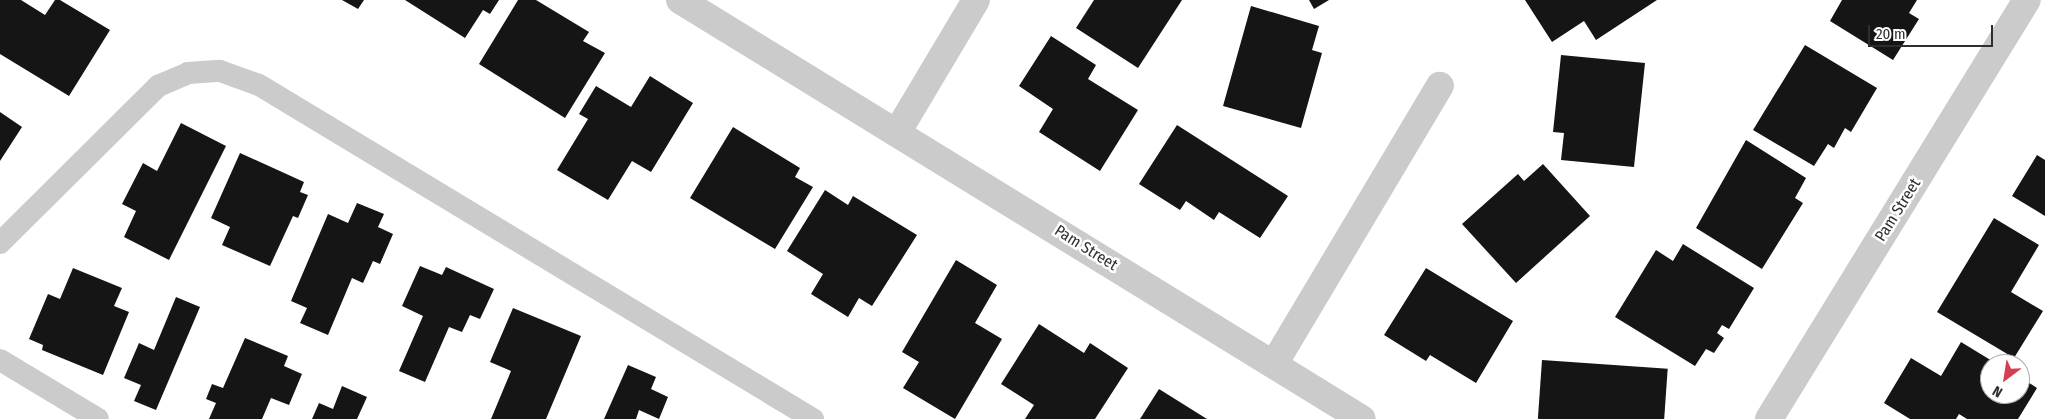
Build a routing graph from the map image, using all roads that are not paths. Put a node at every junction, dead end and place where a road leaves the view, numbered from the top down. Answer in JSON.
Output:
{"nodes":[{"id":1,"x":680,"y":0,"type":"edge"},
{"id":2,"x":976,"y":0,"type":"edge"},
{"id":3,"x":2027,"y":0,"type":"edge"},
{"id":4,"x":1440,"y":86,"type":"dead end"},
{"id":5,"x":898,"y":131,"type":"junction"},
{"id":6,"x":0,"y":243,"type":"edge"},
{"id":7,"x":0,"y":360,"type":"edge"},
{"id":8,"x":1274,"y":364,"type":"junction"},
{"id":9,"x":98,"y":419,"type":"edge"},
{"id":10,"x":813,"y":419,"type":"edge"},
{"id":11,"x":1362,"y":419,"type":"edge"},
{"id":12,"x":1769,"y":419,"type":"edge"}],
"edges":[{"from":1,"to":5,"type":"street","name":"Pam Street"},
{"from":2,"to":5,"type":"street"},
{"from":3,"to":12,"type":"street","name":"Pam Street"},
{"from":4,"to":8,"type":"street"},
{"from":5,"to":8,"type":"street","name":"Pam Street"},
{"from":6,"to":10,"type":"lane"},
{"from":7,"to":9,"type":"lane"},
{"from":8,"to":11,"type":"street","name":"Pam Street"}]}
